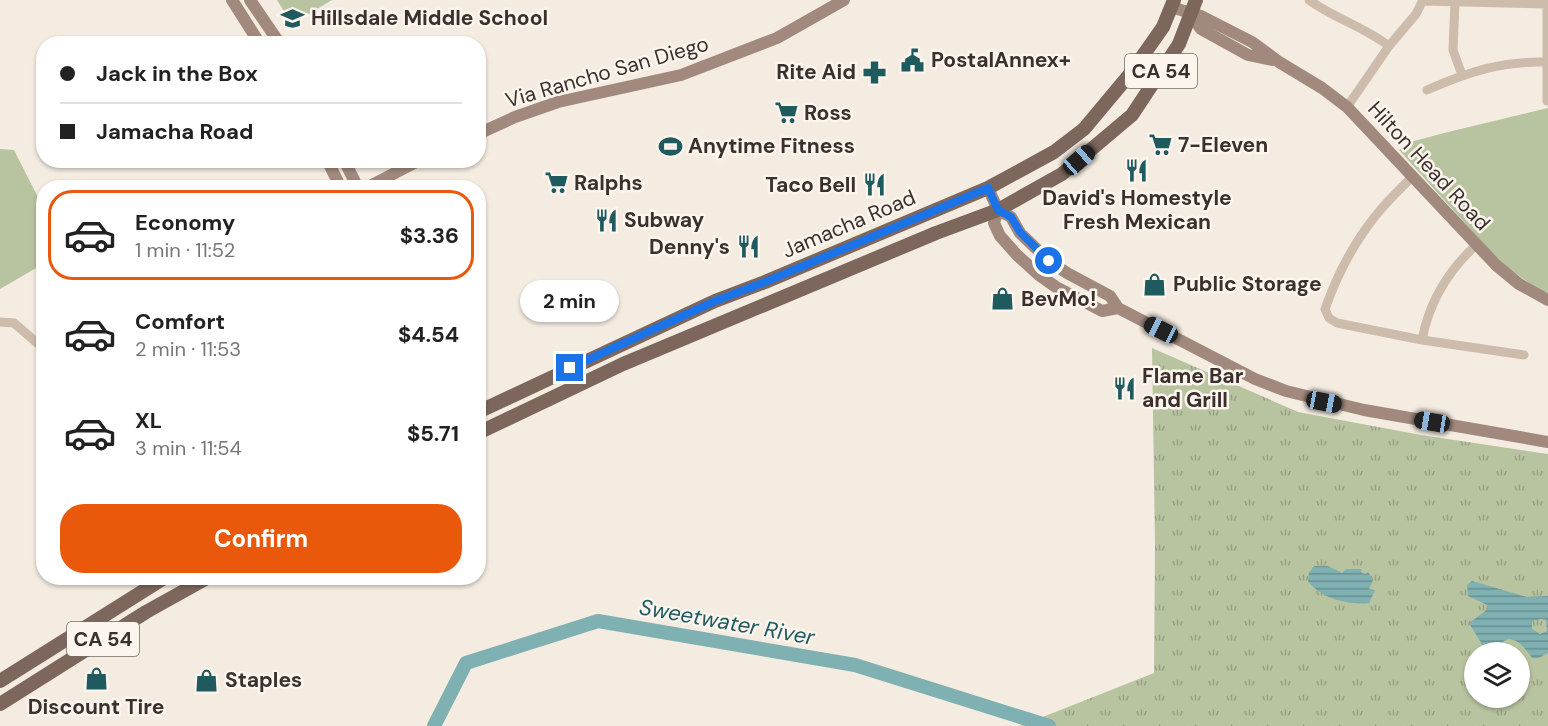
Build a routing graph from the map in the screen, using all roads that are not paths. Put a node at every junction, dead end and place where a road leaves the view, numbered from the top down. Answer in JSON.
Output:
{"nodes":[{"id":1,"x":232,"y":0,"type":"edge"},
{"id":2,"x":250,"y":0,"type":"edge"},
{"id":3,"x":844,"y":0,"type":"edge"},
{"id":4,"x":1196,"y":0,"type":"edge"},
{"id":5,"x":1309,"y":0,"type":"edge"},
{"id":6,"x":1423,"y":1,"type":"edge"},
{"id":7,"x":1455,"y":2,"type":"junction"},
{"id":8,"x":1173,"y":3,"type":"edge"},
{"id":9,"x":1546,"y":3,"type":"edge"},
{"id":10,"x":1191,"y":15,"type":"junction"},
{"id":11,"x":255,"y":36,"type":"edge"},
{"id":12,"x":275,"y":36,"type":"edge"},
{"id":13,"x":1389,"y":46,"type":"junction"},
{"id":14,"x":1546,"y":62,"type":"junction"},
{"id":15,"x":1462,"y":75,"type":"junction"},
{"id":16,"x":1427,"y":90,"type":"dead end"},
{"id":17,"x":1547,"y":100,"type":"edge"},
{"id":18,"x":1347,"y":108,"type":"junction"},
{"id":19,"x":486,"y":130,"type":"edge"},
{"id":20,"x":405,"y":168,"type":"edge"},
{"id":21,"x":1413,"y":176,"type":"junction"},
{"id":22,"x":381,"y":180,"type":"edge"},
{"id":23,"x":988,"y":188,"type":"junction"},
{"id":24,"x":998,"y":210,"type":"junction"},
{"id":25,"x":1476,"y":245,"type":"junction"},
{"id":26,"x":1548,"y":300,"type":"edge"},
{"id":27,"x":1118,"y":308,"type":"junction"},
{"id":28,"x":0,"y":322,"type":"edge"},
{"id":29,"x":1422,"y":340,"type":"junction"},
{"id":30,"x":36,"y":342,"type":"edge"},
{"id":31,"x":1524,"y":355,"type":"dead end"},
{"id":32,"x":486,"y":408,"type":"edge"},
{"id":33,"x":486,"y":429,"type":"edge"},
{"id":34,"x":1548,"y":441,"type":"edge"},
{"id":35,"x":153,"y":585,"type":"edge"},
{"id":36,"x":194,"y":585,"type":"edge"},
{"id":37,"x":0,"y":681,"type":"edge"},
{"id":38,"x":0,"y":705,"type":"edge"}],
"edges":[{"from":1,"to":11,"type":"main road"},
{"from":2,"to":12,"type":"main road"},
{"from":3,"to":19,"type":"main road","name":"Via Rancho San Diego"},
{"from":4,"to":10,"type":"main road","name":"Jamacha Road","number":"CA 54"},
{"from":5,"to":13,"type":"street"},
{"from":6,"to":7,"type":"street"},
{"from":6,"to":13,"type":"street"},
{"from":7,"to":9,"type":"street"},
{"from":7,"to":15,"type":"street"},
{"from":8,"to":10,"type":"main road","name":"Hilton Head Road"},
{"from":8,"to":23,"type":"main road","name":"Jamacha Road","number":"CA 54"},
{"from":9,"to":14,"type":"street"},
{"from":10,"to":18,"type":"main road","name":"Hilton Head Road"},
{"from":10,"to":24,"type":"main road","name":"Jamacha Road","number":"CA 54"},
{"from":13,"to":18,"type":"street"},
{"from":14,"to":15,"type":"street"},
{"from":14,"to":17,"type":"street"},
{"from":15,"to":16,"type":"street"},
{"from":18,"to":21,"type":"main road","name":"Hilton Head Road"},
{"from":20,"to":22,"type":"main road"},
{"from":21,"to":25,"type":"main road","name":"Hilton Head Road"},
{"from":21,"to":29,"type":"street"},
{"from":23,"to":24,"type":"main road"},
{"from":23,"to":32,"type":"main road","name":"Jamacha Road","number":"CA 54"},
{"from":24,"to":27,"type":"main road"},
{"from":24,"to":27,"type":"main road"},
{"from":24,"to":33,"type":"main road","name":"Jamacha Road","number":"CA 54"},
{"from":25,"to":26,"type":"main road","name":"Hilton Head Road"},
{"from":25,"to":29,"type":"street"},
{"from":27,"to":34,"type":"main road"},
{"from":28,"to":30,"type":"street"},
{"from":29,"to":31,"type":"street"},
{"from":35,"to":37,"type":"main road","number":"CA 54"},
{"from":36,"to":38,"type":"main road","number":"CA 54"}]}
